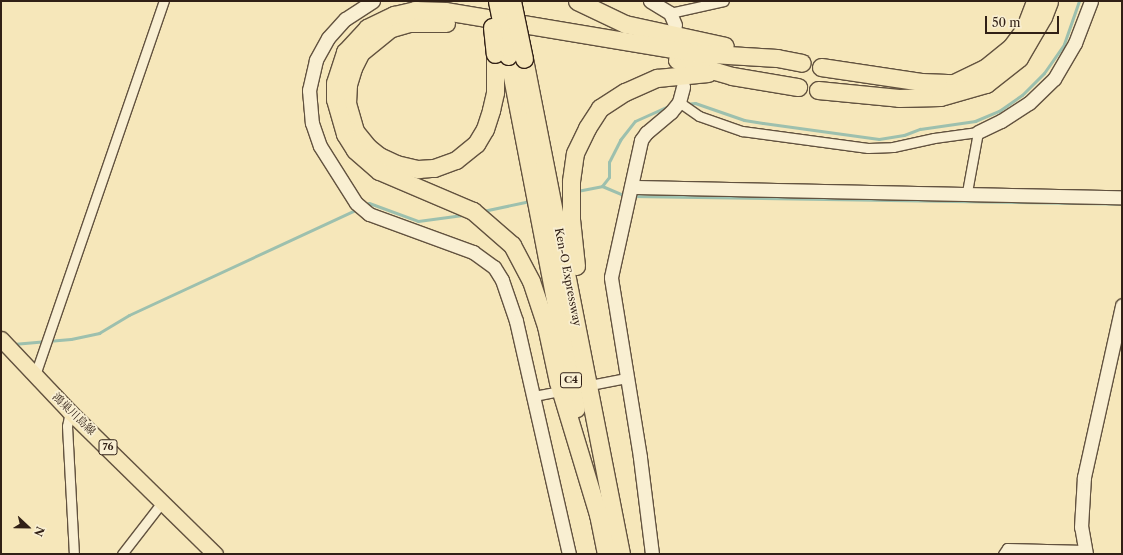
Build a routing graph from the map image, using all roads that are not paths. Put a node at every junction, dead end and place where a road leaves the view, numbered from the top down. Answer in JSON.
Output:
{"nodes":[{"id":1,"x":164,"y":1,"type":"edge"},
{"id":2,"x":373,"y":1,"type":"edge"},
{"id":3,"x":488,"y":1,"type":"edge"},
{"id":4,"x":497,"y":1,"type":"edge"},
{"id":5,"x":512,"y":1,"type":"edge"},
{"id":6,"x":577,"y":1,"type":"edge"},
{"id":7,"x":650,"y":1,"type":"edge"},
{"id":8,"x":724,"y":1,"type":"edge"},
{"id":9,"x":1035,"y":1,"type":"edge"},
{"id":10,"x":1049,"y":1,"type":"edge"},
{"id":11,"x":1091,"y":1,"type":"edge"},
{"id":12,"x":673,"y":19,"type":"joint"},
{"id":13,"x":509,"y":57,"type":"junction"},
{"id":14,"x":777,"y":58,"type":"junction"},
{"id":15,"x":802,"y":63,"type":"dead end"},
{"id":16,"x":821,"y":67,"type":"dead end"},
{"id":17,"x":732,"y":76,"type":"junction"},
{"id":18,"x":798,"y":87,"type":"dead end"},
{"id":19,"x":683,"y":88,"type":"dead end"},
{"id":20,"x":818,"y":90,"type":"dead end"},
{"id":21,"x":676,"y":106,"type":"junction"},
{"id":22,"x":978,"y":132,"type":"junction"},
{"id":23,"x":631,"y":188,"type":"junction"},
{"id":24,"x":967,"y":192,"type":"junction"},
{"id":25,"x":1122,"y":197,"type":"edge"},
{"id":26,"x":544,"y":198,"type":"junction"},
{"id":27,"x":573,"y":299,"type":"junction"},
{"id":28,"x":1122,"y":305,"type":"edge"},
{"id":29,"x":1,"y":340,"type":"edge"},
{"id":30,"x":34,"y":375,"type":"junction"},
{"id":31,"x":626,"y":378,"type":"junction"},
{"id":32,"x":589,"y":385,"type":"junction"},
{"id":33,"x":567,"y":390,"type":"junction"},
{"id":34,"x":534,"y":396,"type":"junction"},
{"id":35,"x":70,"y":412,"type":"junction"},
{"id":36,"x":163,"y":502,"type":"junction"},
{"id":37,"x":1086,"y":552,"type":"edge"},
{"id":38,"x":74,"y":554,"type":"edge"},
{"id":39,"x":122,"y":554,"type":"edge"},
{"id":40,"x":216,"y":554,"type":"edge"},
{"id":41,"x":569,"y":554,"type":"edge"},
{"id":42,"x":606,"y":554,"type":"edge"},
{"id":43,"x":621,"y":554,"type":"edge"},
{"id":44,"x":652,"y":554,"type":"edge"},
{"id":45,"x":1003,"y":554,"type":"edge"}],
"edges":[{"from":1,"to":30,"type":"street"},
{"from":2,"to":34,"type":"street"},
{"from":3,"to":13,"type":"highway","bridge":true},
{"from":4,"to":13,"type":"highway","name":"Ken-O Expressway","number":"C4","bridge":true},
{"from":5,"to":13,"type":"highway","name":"Ken-O Expressway","number":"C4","bridge":true},
{"from":6,"to":14,"type":"highway"},
{"from":7,"to":12,"type":"street"},
{"from":8,"to":12,"type":"street"},
{"from":9,"to":16,"type":"highway"},
{"from":10,"to":20,"type":"highway"},
{"from":11,"to":22,"type":"street"},
{"from":13,"to":17,"type":"highway"},
{"from":13,"to":26,"type":"highway","name":"Ken-O Expressway","number":"C4"},
{"from":14,"to":15,"type":"highway"},
{"from":14,"to":33,"type":"highway"},
{"from":17,"to":18,"type":"highway"},
{"from":17,"to":27,"type":"highway"},
{"from":19,"to":21,"type":"street"},
{"from":21,"to":22,"type":"street"},
{"from":21,"to":23,"type":"street"},
{"from":22,"to":24,"type":"street"},
{"from":23,"to":24,"type":"street"},
{"from":23,"to":31,"type":"street"},
{"from":24,"to":25,"type":"street"},
{"from":26,"to":27,"type":"highway","name":"Ken-O Expressway","number":"C4"},
{"from":26,"to":33,"type":"highway","name":"Ken-O Expressway","number":"C4"},
{"from":27,"to":32,"type":"highway","name":"Ken-O Expressway","number":"C4"},
{"from":28,"to":37,"type":"street"},
{"from":29,"to":30,"type":"main road","name":"鴻巣川島線","number":"76"},
{"from":30,"to":35,"type":"main road","name":"鴻巣川島線","number":"76"},
{"from":31,"to":32,"type":"street"},
{"from":31,"to":44,"type":"street"},
{"from":32,"to":33,"type":"street"},
{"from":32,"to":43,"type":"highway","name":"Ken-O Expressway","number":"C4"},
{"from":33,"to":34,"type":"street"},
{"from":33,"to":42,"type":"highway","name":"Ken-O Expressway","number":"C4"},
{"from":34,"to":41,"type":"street"},
{"from":35,"to":36,"type":"main road","name":"鴻巣川島線","number":"76"},
{"from":35,"to":38,"type":"street"},
{"from":36,"to":39,"type":"street"},
{"from":36,"to":40,"type":"main road","name":"鴻巣川島線","number":"76"},
{"from":37,"to":45,"type":"street"}]}
